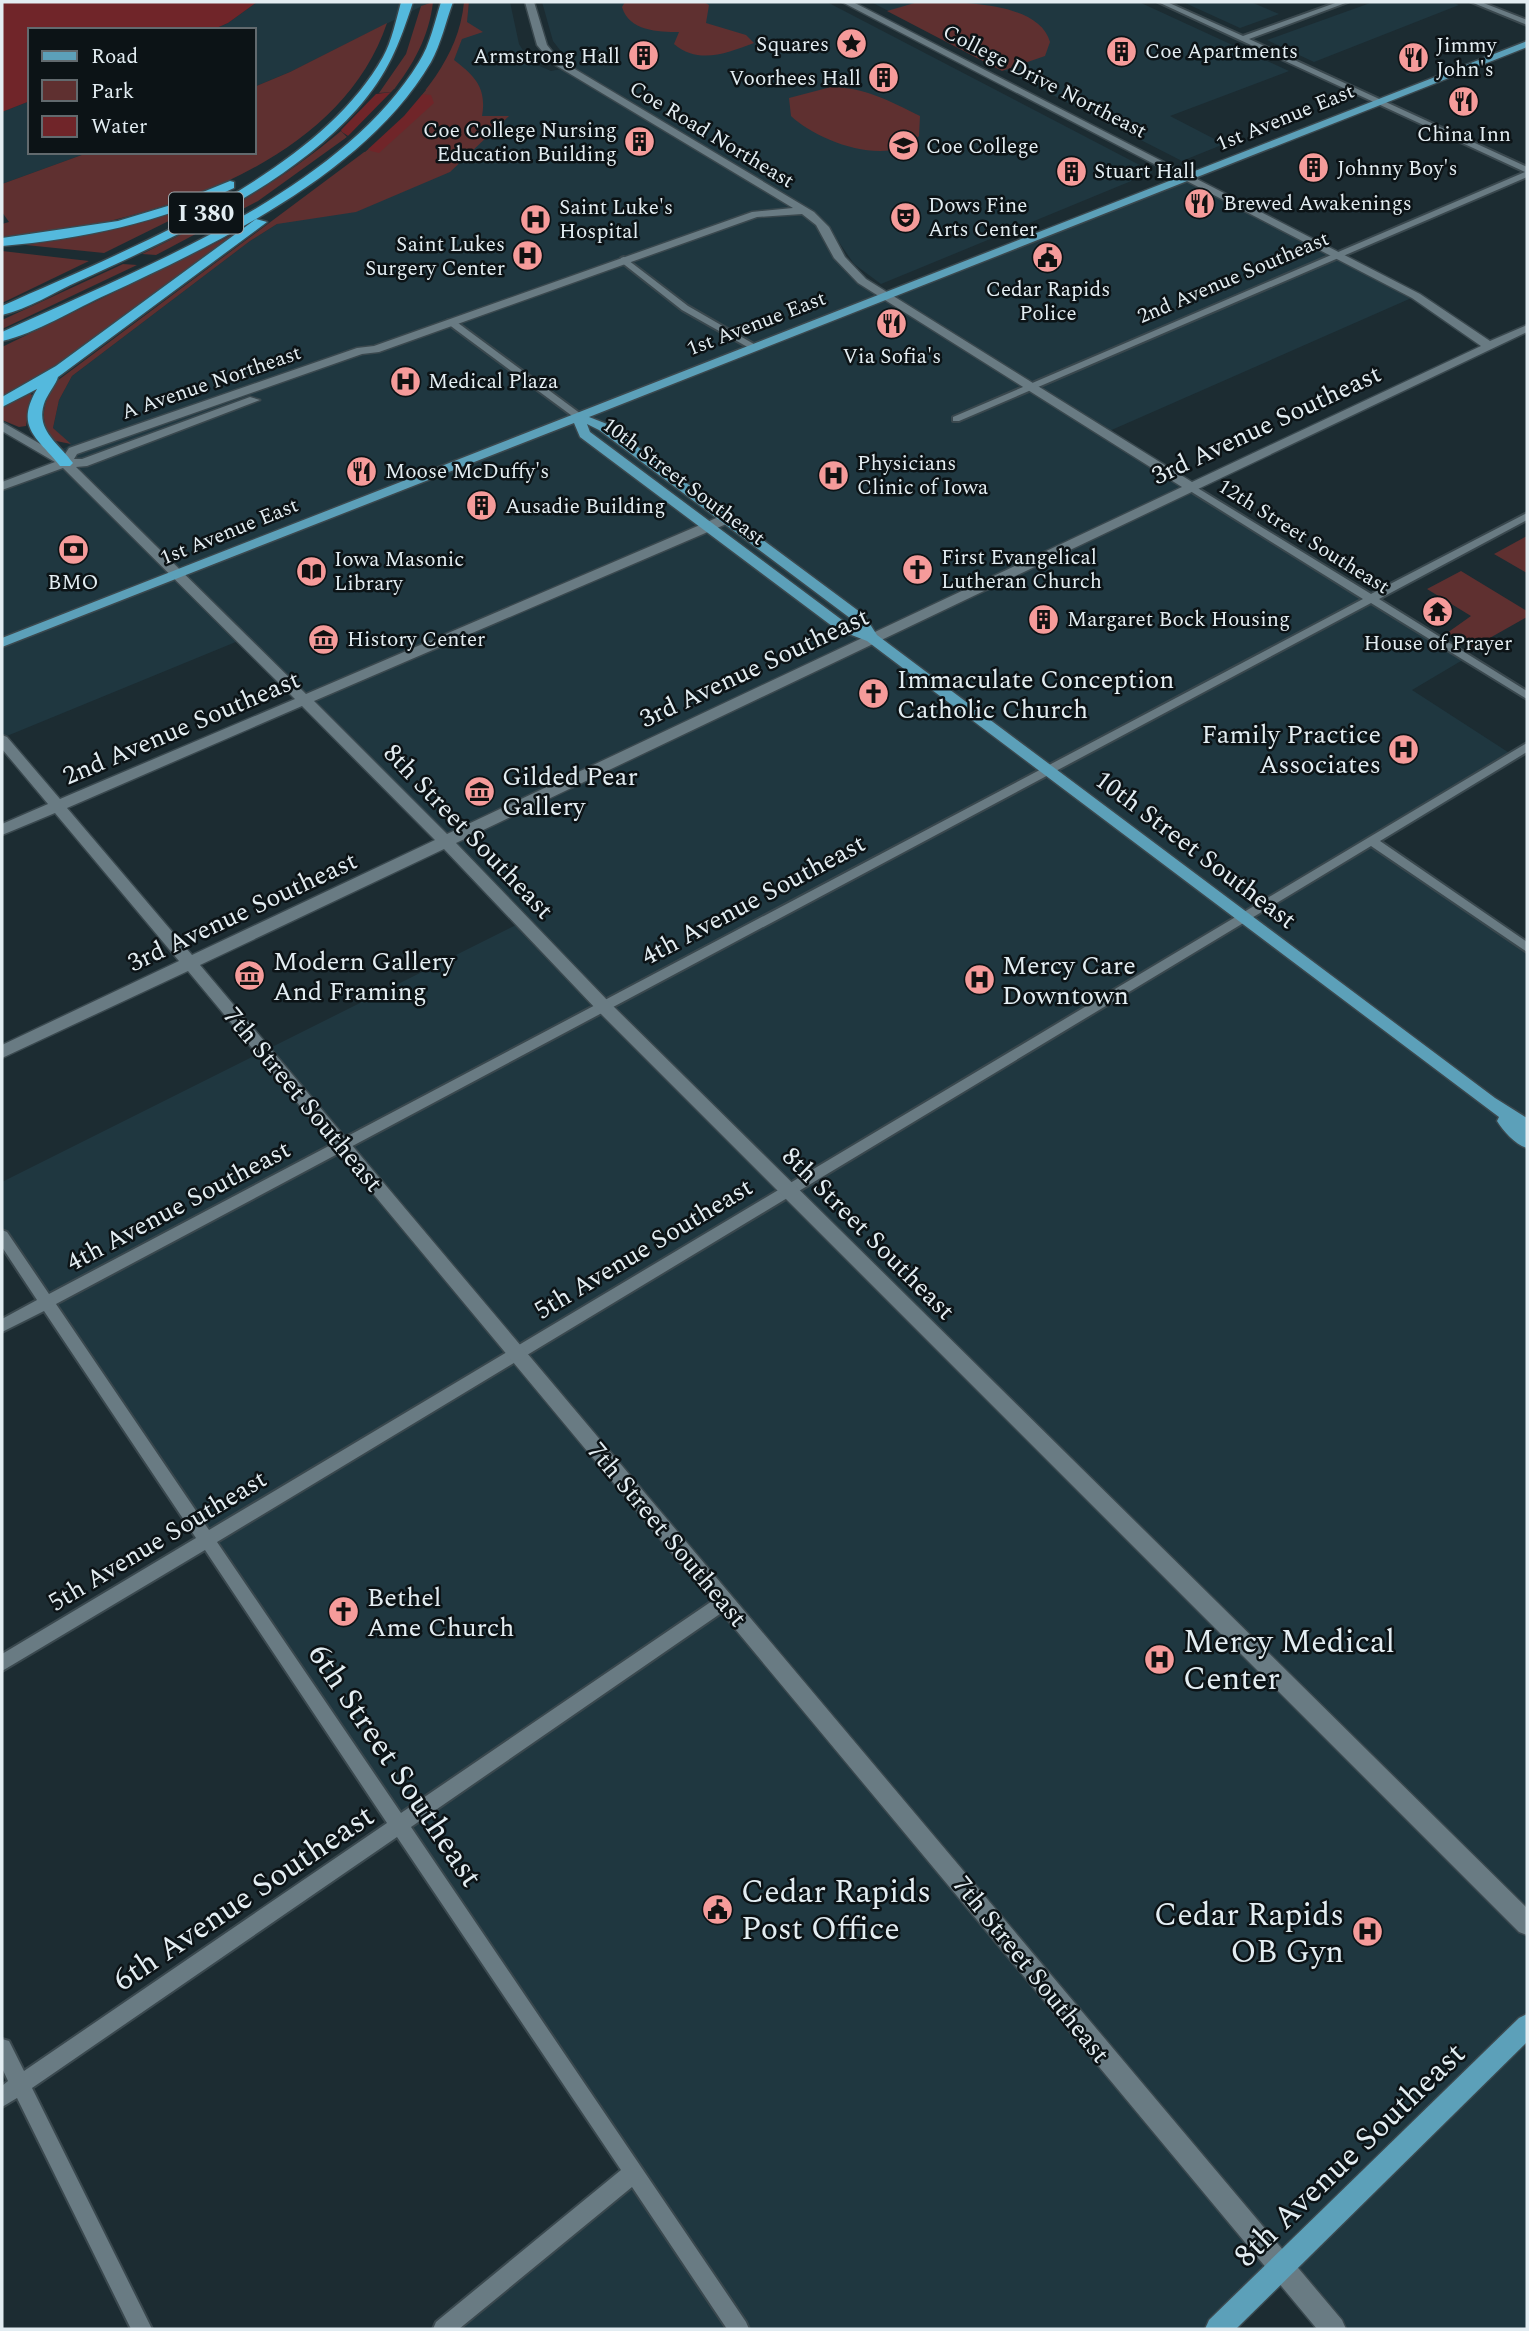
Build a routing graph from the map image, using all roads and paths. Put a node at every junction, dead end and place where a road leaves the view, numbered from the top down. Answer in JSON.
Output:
{"nodes":[{"id":1,"x":407,"y":2,"type":"edge"},
{"id":2,"x":447,"y":2,"type":"edge"},
{"id":3,"x":529,"y":2,"type":"edge"},
{"id":4,"x":846,"y":2,"type":"edge"},
{"id":5,"x":1162,"y":2,"type":"edge"},
{"id":6,"x":1344,"y":2,"type":"edge"},
{"id":7,"x":1475,"y":2,"type":"edge"},
{"id":8,"x":1527,"y":23,"type":"edge"},
{"id":9,"x":1242,"y":39,"type":"junction"},
{"id":10,"x":1527,"y":44,"type":"edge"},
{"id":11,"x":1380,"y":102,"type":"junction"},
{"id":12,"x":329,"y":129,"type":"junction"},
{"id":13,"x":338,"y":158,"type":"junction"},
{"id":14,"x":1527,"y":172,"type":"edge"},
{"id":15,"x":1189,"y":178,"type":"junction"},
{"id":16,"x":762,"y":186,"type":"junction"},
{"id":17,"x":806,"y":212,"type":"junction"},
{"id":18,"x":755,"y":214,"type":"junction"},
{"id":19,"x":2,"y":242,"type":"edge"},
{"id":20,"x":1337,"y":255,"type":"junction"},
{"id":21,"x":624,"y":260,"type":"junction"},
{"id":22,"x":884,"y":295,"type":"junction"},
{"id":23,"x":2,"y":311,"type":"edge"},
{"id":24,"x":451,"y":323,"type":"junction"},
{"id":25,"x":1527,"y":328,"type":"edge"},
{"id":26,"x":2,"y":337,"type":"edge"},
{"id":27,"x":754,"y":346,"type":"junction"},
{"id":28,"x":1489,"y":346,"type":"junction"},
{"id":29,"x":61,"y":369,"type":"junction"},
{"id":30,"x":1032,"y":387,"type":"junction"},
{"id":31,"x":2,"y":402,"type":"edge"},
{"id":32,"x":578,"y":416,"type":"junction"},
{"id":33,"x":956,"y":419,"type":"dead end"},
{"id":34,"x":2,"y":426,"type":"edge"},
{"id":35,"x":65,"y":463,"type":"junction"},
{"id":36,"x":2,"y":486,"type":"edge"},
{"id":37,"x":1191,"y":487,"type":"junction"},
{"id":38,"x":1527,"y":516,"type":"edge"},
{"id":39,"x":726,"y":519,"type":"junction"},
{"id":40,"x":707,"y":527,"type":"junction"},
{"id":41,"x":178,"y":574,"type":"junction"},
{"id":42,"x":1368,"y":599,"type":"junction"},
{"id":43,"x":872,"y":638,"type":"junction"},
{"id":44,"x":2,"y":643,"type":"edge"},
{"id":45,"x":1527,"y":696,"type":"edge"},
{"id":46,"x":304,"y":700,"type":"junction"},
{"id":47,"x":2,"y":740,"type":"edge"},
{"id":48,"x":1527,"y":747,"type":"edge"},
{"id":49,"x":1514,"y":755,"type":"junction"},
{"id":50,"x":1527,"y":764,"type":"edge"},
{"id":51,"x":1048,"y":770,"type":"junction"},
{"id":52,"x":58,"y":806,"type":"junction"},
{"id":53,"x":2,"y":830,"type":"edge"},
{"id":54,"x":445,"y":841,"type":"junction"},
{"id":55,"x":1371,"y":841,"type":"junction"},
{"id":56,"x":1244,"y":918,"type":"junction"},
{"id":57,"x":1527,"y":947,"type":"edge"},
{"id":58,"x":190,"y":962,"type":"junction"},
{"id":59,"x":603,"y":1006,"type":"junction"},
{"id":60,"x":2,"y":1052,"type":"edge"},
{"id":61,"x":1489,"y":1103,"type":"junction"},
{"id":62,"x":1527,"y":1126,"type":"edge"},
{"id":63,"x":1527,"y":1142,"type":"edge"},
{"id":64,"x":343,"y":1146,"type":"junction"},
{"id":65,"x":788,"y":1190,"type":"junction"},
{"id":66,"x":2,"y":1236,"type":"edge"},
{"id":67,"x":46,"y":1302,"type":"junction"},
{"id":68,"x":2,"y":1326,"type":"edge"},
{"id":69,"x":516,"y":1353,"type":"junction"},
{"id":70,"x":207,"y":1539,"type":"junction"},
{"id":71,"x":724,"y":1602,"type":"junction"},
{"id":72,"x":2,"y":1663,"type":"edge"},
{"id":73,"x":401,"y":1826,"type":"junction"},
{"id":74,"x":1527,"y":1924,"type":"edge"},
{"id":75,"x":1527,"y":2026,"type":"edge"},
{"id":76,"x":2,"y":2048,"type":"edge"},
{"id":77,"x":21,"y":2084,"type":"junction"},
{"id":78,"x":2,"y":2097,"type":"edge"},
{"id":79,"x":632,"y":2173,"type":"junction"},
{"id":80,"x":1280,"y":2266,"type":"junction"},
{"id":81,"x":142,"y":2329,"type":"edge"},
{"id":82,"x":443,"y":2329,"type":"edge"},
{"id":83,"x":739,"y":2329,"type":"edge"},
{"id":84,"x":1218,"y":2329,"type":"edge"},
{"id":85,"x":1333,"y":2329,"type":"edge"}],
"edges":[{"from":1,"to":12,"type":"highway","number":"I 380"},
{"from":2,"to":13,"type":"highway","number":"I 380"},
{"from":3,"to":16,"type":"main road","name":"Coe Road Northeast"},
{"from":4,"to":15,"type":"main road","name":"College Drive Northeast"},
{"from":5,"to":9,"type":"street"},
{"from":6,"to":9,"type":"street"},
{"from":7,"to":8,"type":"street"},
{"from":9,"to":11,"type":"street"},
{"from":10,"to":11,"type":"main road","name":"1st Avenue East"},
{"from":11,"to":14,"type":"street"},
{"from":11,"to":15,"type":"main road","name":"1st Avenue East"},
{"from":12,"to":19,"type":"highway"},
{"from":12,"to":23,"type":"highway","number":"I 380"},
{"from":13,"to":26,"type":"highway","number":"I 380"},
{"from":13,"to":29,"type":"highway"},
{"from":14,"to":20,"type":"street","name":"2nd Avenue Southeast"},
{"from":15,"to":20,"type":"main road","name":"College Drive Northeast"},
{"from":15,"to":22,"type":"main road","name":"1st Avenue East"},
{"from":16,"to":17,"type":"main road","name":"Coe Road Northeast"},
{"from":16,"to":18,"type":"main road"},
{"from":17,"to":18,"type":"main road","name":"A Avenue Northeast"},
{"from":17,"to":22,"type":"main road","name":"Coe Road Northeast"},
{"from":18,"to":21,"type":"main road","name":"A Avenue Northeast"},
{"from":20,"to":28,"type":"main road","name":"College Drive Northeast"},
{"from":20,"to":30,"type":"street","name":"2nd Avenue Southeast"},
{"from":21,"to":24,"type":"main road","name":"A Avenue Northeast"},
{"from":21,"to":27,"type":"street"},
{"from":22,"to":27,"type":"main road","name":"1st Avenue East"},
{"from":22,"to":30,"type":"main road","name":"12th Street Southeast"},
{"from":24,"to":32,"type":"street"},
{"from":24,"to":35,"type":"main road","name":"A Avenue Northeast"},
{"from":25,"to":28,"type":"main road","name":"3rd Avenue Southeast"},
{"from":27,"to":32,"type":"main road","name":"1st Avenue East"},
{"from":28,"to":37,"type":"main road","name":"3rd Avenue Southeast"},
{"from":29,"to":31,"type":"highway"},
{"from":29,"to":35,"type":"highway"},
{"from":30,"to":33,"type":"street","name":"2nd Avenue Southeast"},
{"from":30,"to":37,"type":"main road","name":"12th Street Southeast"},
{"from":32,"to":39,"type":"main road","name":"10th Street Southeast"},
{"from":32,"to":40,"type":"main road","name":"10th Street Southeast"},
{"from":32,"to":41,"type":"main road","name":"1st Avenue East"},
{"from":34,"to":35,"type":"main road","name":"8th Street Southeast"},
{"from":35,"to":36,"type":"main road","name":"A Avenue Northeast"},
{"from":35,"to":41,"type":"main road","name":"8th Street Southeast"},
{"from":37,"to":42,"type":"street","name":"12th Street Southeast"},
{"from":37,"to":43,"type":"main road","name":"3rd Avenue Southeast"},
{"from":38,"to":42,"type":"street","name":"4th Avenue Southeast"},
{"from":39,"to":40,"type":"main road","name":"2nd Avenue Southeast"},
{"from":39,"to":43,"type":"main road","name":"10th Street Southeast"},
{"from":40,"to":43,"type":"main road","name":"10th Street Southeast"},
{"from":40,"to":46,"type":"main road","name":"2nd Avenue Southeast"},
{"from":41,"to":44,"type":"main road","name":"1st Avenue East"},
{"from":41,"to":46,"type":"main road","name":"8th Street Southeast"},
{"from":42,"to":45,"type":"street","name":"12th Street Southeast"},
{"from":42,"to":51,"type":"street","name":"4th Avenue Southeast"},
{"from":43,"to":51,"type":"main road","name":"10th Street Southeast"},
{"from":43,"to":54,"type":"main road","name":"3rd Avenue Southeast"},
{"from":46,"to":52,"type":"main road","name":"2nd Avenue Southeast"},
{"from":46,"to":54,"type":"main road","name":"8th Street Southeast"},
{"from":47,"to":52,"type":"main road","name":"7th Street Southeast"},
{"from":48,"to":49,"type":"street","name":"5th Avenue Southeast"},
{"from":49,"to":50,"type":"street"},
{"from":49,"to":55,"type":"street","name":"5th Avenue Southeast"},
{"from":51,"to":56,"type":"main road","name":"10th Street Southeast"},
{"from":51,"to":59,"type":"street","name":"4th Avenue Southeast"},
{"from":52,"to":53,"type":"main road","name":"2nd Avenue Southeast"},
{"from":52,"to":58,"type":"main road","name":"7th Street Southeast"},
{"from":54,"to":58,"type":"main road","name":"3rd Avenue Southeast"},
{"from":54,"to":59,"type":"main road","name":"8th Street Southeast"},
{"from":55,"to":56,"type":"street","name":"5th Avenue Southeast"},
{"from":55,"to":57,"type":"street"},
{"from":56,"to":61,"type":"main road","name":"10th Street Southeast"},
{"from":56,"to":65,"type":"street","name":"5th Avenue Southeast"},
{"from":58,"to":60,"type":"main road","name":"3rd Avenue Southeast"},
{"from":58,"to":64,"type":"main road","name":"7th Street Southeast"},
{"from":59,"to":64,"type":"street","name":"4th Avenue Southeast"},
{"from":59,"to":65,"type":"main road","name":"8th Street Southeast"},
{"from":61,"to":62,"type":"main road","name":"10th Street Southeast"},
{"from":61,"to":63,"type":"main road","name":"10th Street Southeast"},
{"from":64,"to":67,"type":"street","name":"4th Avenue Southeast"},
{"from":64,"to":69,"type":"main road","name":"7th Street Southeast"},
{"from":65,"to":69,"type":"street","name":"5th Avenue Southeast"},
{"from":65,"to":74,"type":"main road","name":"8th Street Southeast"},
{"from":66,"to":67,"type":"street","name":"6th Street Southeast"},
{"from":67,"to":68,"type":"street","name":"4th Avenue Southeast"},
{"from":67,"to":70,"type":"street","name":"6th Street Southeast"},
{"from":69,"to":70,"type":"street","name":"5th Avenue Southeast"},
{"from":69,"to":71,"type":"main road","name":"7th Street Southeast"},
{"from":70,"to":72,"type":"street","name":"5th Avenue Southeast"},
{"from":70,"to":73,"type":"street","name":"6th Street Southeast"},
{"from":71,"to":73,"type":"street","name":"6th Avenue Southeast"},
{"from":71,"to":80,"type":"main road","name":"7th Street Southeast"},
{"from":73,"to":77,"type":"street","name":"6th Avenue Southeast"},
{"from":73,"to":79,"type":"street","name":"6th Street Southeast"},
{"from":75,"to":80,"type":"main road","name":"8th Avenue Southeast"},
{"from":76,"to":77,"type":"street"},
{"from":77,"to":78,"type":"street","name":"6th Avenue Southeast"},
{"from":77,"to":81,"type":"street"},
{"from":79,"to":82,"type":"street"},
{"from":79,"to":83,"type":"street","name":"6th Street Southeast"},
{"from":80,"to":84,"type":"main road","name":"8th Avenue Southeast"},
{"from":80,"to":85,"type":"main road","name":"7th Street Southeast"}]}
